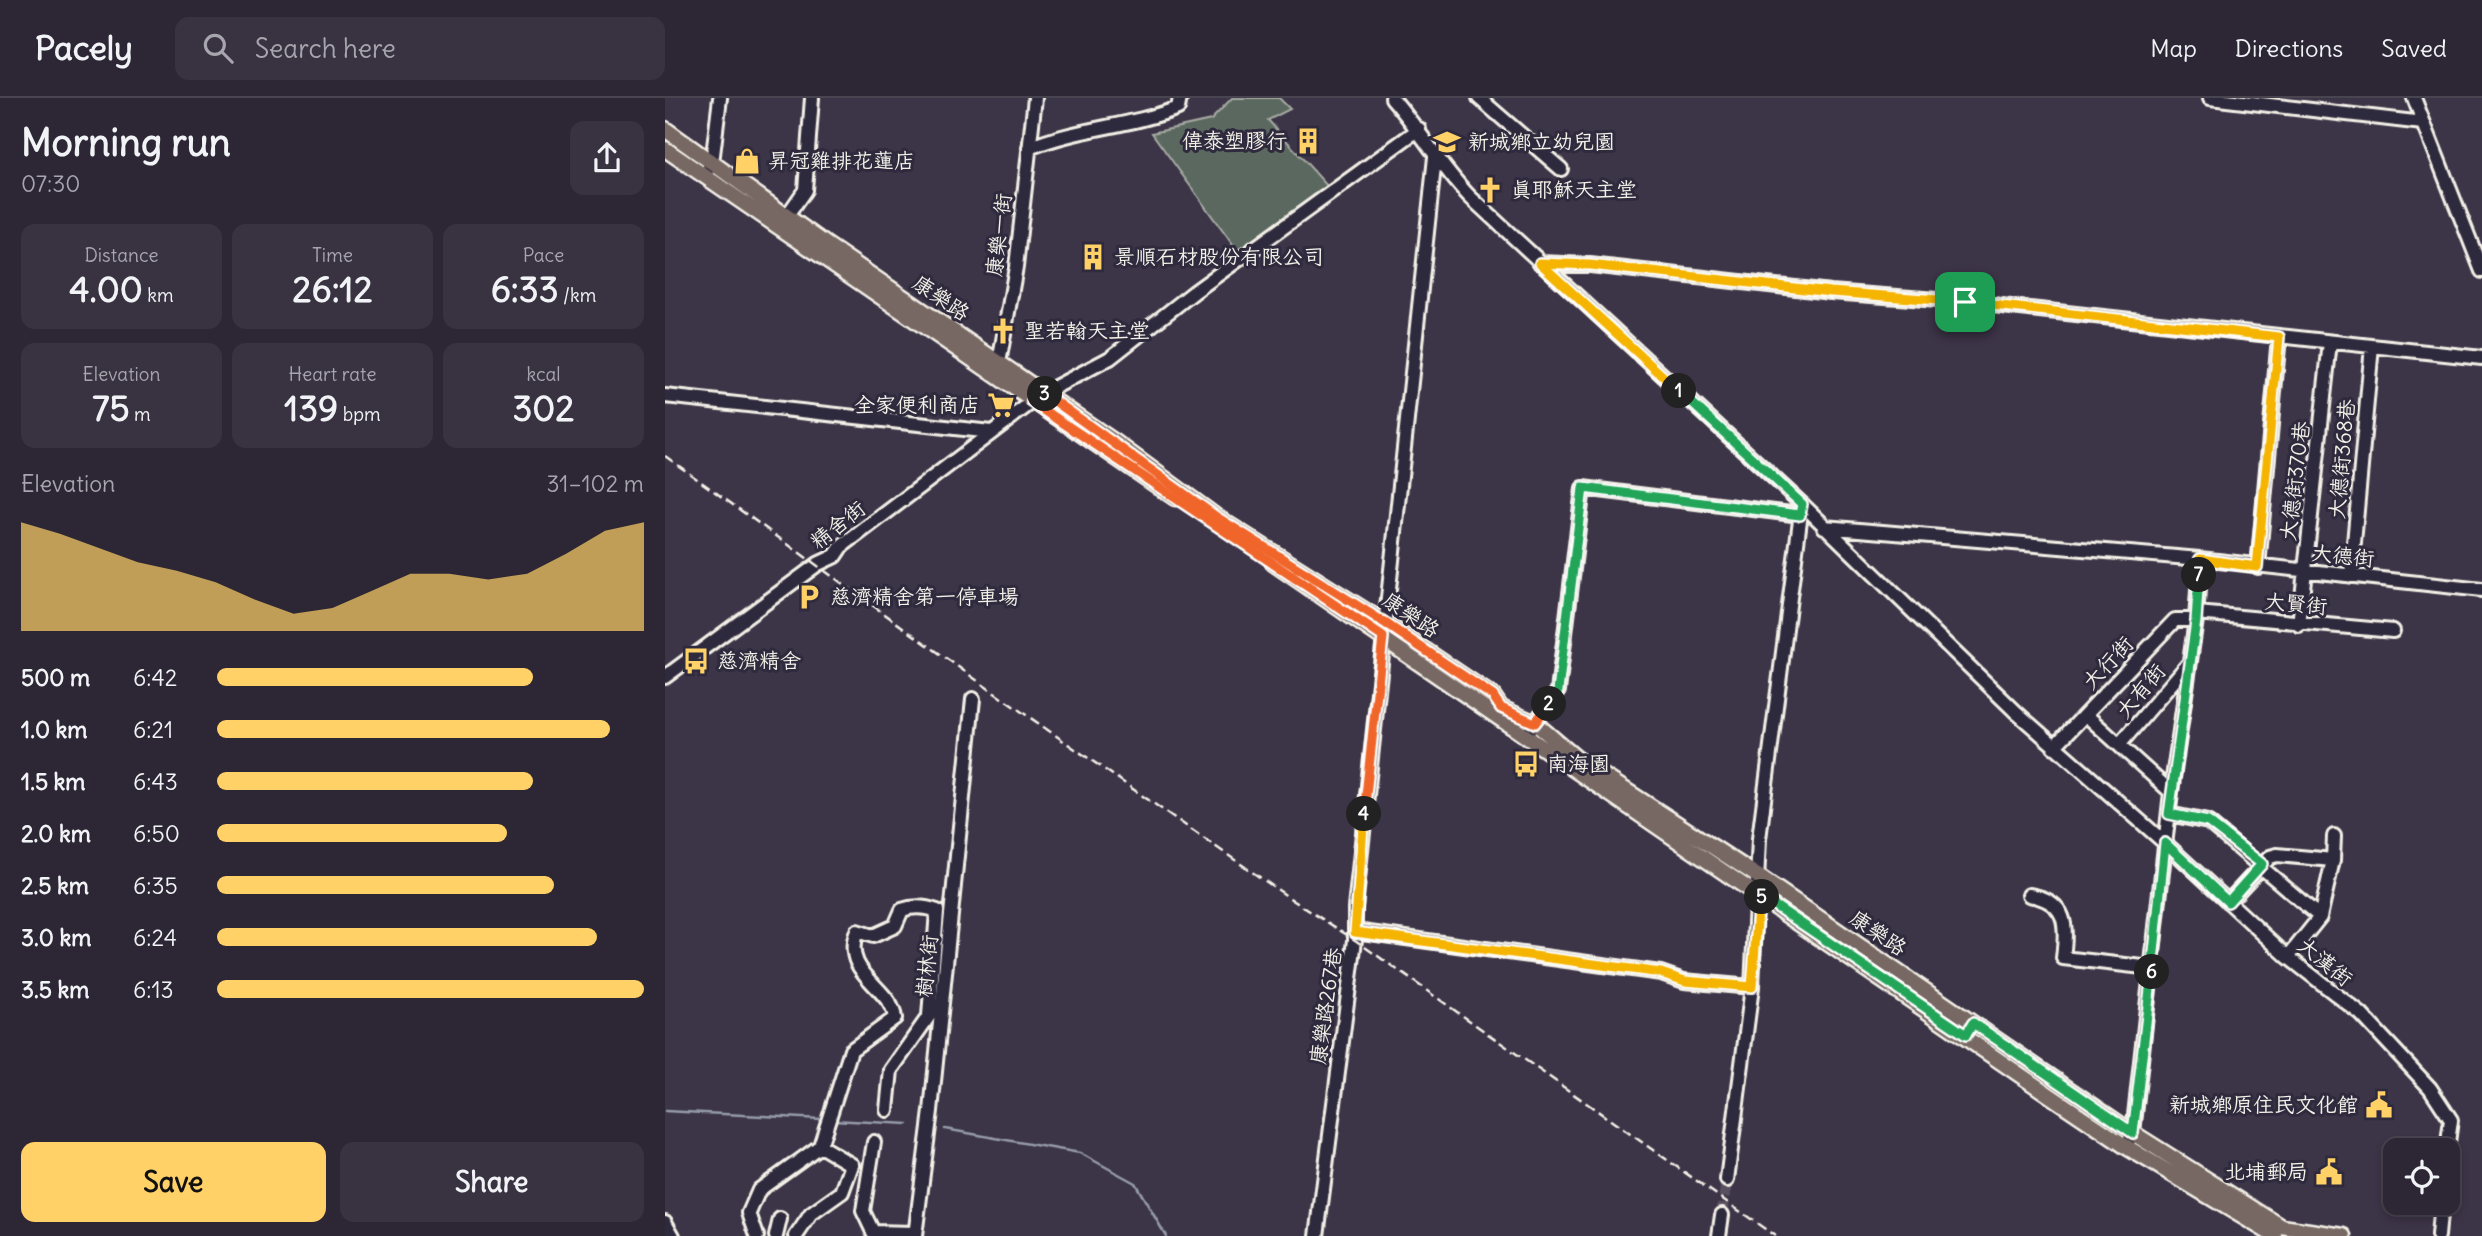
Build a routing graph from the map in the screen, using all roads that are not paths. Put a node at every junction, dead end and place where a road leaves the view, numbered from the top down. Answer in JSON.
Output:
{"nodes":[{"id":1,"x":720,"y":98,"type":"edge"},
{"id":2,"x":812,"y":98,"type":"edge"},
{"id":3,"x":1035,"y":98,"type":"edge"},
{"id":4,"x":1392,"y":98,"type":"edge"},
{"id":5,"x":1479,"y":98,"type":"edge"},
{"id":6,"x":2210,"y":98,"type":"edge"},
{"id":7,"x":2414,"y":98,"type":"edge"},
{"id":8,"x":1179,"y":103,"type":"edge"},
{"id":9,"x":2423,"y":123,"type":"junction"},
{"id":10,"x":1419,"y":129,"type":"junction"},
{"id":11,"x":665,"y":130,"type":"edge"},
{"id":12,"x":1028,"y":148,"type":"junction"},
{"id":13,"x":665,"y":149,"type":"edge"},
{"id":14,"x":1435,"y":157,"type":"junction"},
{"id":15,"x":708,"y":169,"type":"junction"},
{"id":16,"x":1561,"y":169,"type":"dead end"},
{"id":17,"x":787,"y":216,"type":"junction"},
{"id":18,"x":1540,"y":263,"type":"junction"},
{"id":19,"x":2482,"y":271,"type":"edge"},
{"id":20,"x":2279,"y":337,"type":"junction"},
{"id":21,"x":2330,"y":342,"type":"junction"},
{"id":22,"x":2372,"y":346,"type":"junction"},
{"id":23,"x":2482,"y":358,"type":"edge"},
{"id":24,"x":995,"y":368,"type":"junction"},
{"id":25,"x":665,"y":396,"type":"edge"},
{"id":26,"x":1038,"y":397,"type":"junction"},
{"id":27,"x":991,"y":432,"type":"junction"},
{"id":28,"x":1801,"y":510,"type":"junction"},
{"id":29,"x":1824,"y":527,"type":"junction"},
{"id":30,"x":2200,"y":559,"type":"junction"},
{"id":31,"x":2257,"y":567,"type":"junction"},
{"id":32,"x":2303,"y":571,"type":"junction"},
{"id":33,"x":2351,"y":576,"type":"junction"},
{"id":34,"x":2482,"y":590,"type":"edge"},
{"id":35,"x":2196,"y":617,"type":"junction"},
{"id":36,"x":2299,"y":625,"type":"junction"},
{"id":37,"x":1384,"y":630,"type":"junction"},
{"id":38,"x":2393,"y":631,"type":"dead end"},
{"id":39,"x":2191,"y":661,"type":"junction"},
{"id":40,"x":665,"y":677,"type":"edge"},
{"id":41,"x":973,"y":699,"type":"dead end"},
{"id":42,"x":2086,"y":715,"type":"junction"},
{"id":43,"x":1531,"y":729,"type":"junction"},
{"id":44,"x":2119,"y":745,"type":"junction"},
{"id":45,"x":2054,"y":747,"type":"junction"},
{"id":46,"x":2171,"y":792,"type":"junction"},
{"id":47,"x":2169,"y":814,"type":"junction"},
{"id":48,"x":2334,"y":836,"type":"dead end"},
{"id":49,"x":2165,"y":843,"type":"junction"},
{"id":50,"x":2333,"y":860,"type":"junction"},
{"id":51,"x":2262,"y":864,"type":"junction"},
{"id":52,"x":1756,"y":875,"type":"junction"},
{"id":53,"x":1759,"y":895,"type":"junction"},
{"id":54,"x":2029,"y":895,"type":"dead end"},
{"id":55,"x":2228,"y":902,"type":"junction"},
{"id":56,"x":2321,"y":917,"type":"junction"},
{"id":57,"x":1355,"y":932,"type":"junction"},
{"id":58,"x":2288,"y":957,"type":"junction"},
{"id":59,"x":2152,"y":968,"type":"junction"},
{"id":60,"x":1752,"y":987,"type":"junction"},
{"id":61,"x":1970,"y":1029,"type":"junction"},
{"id":62,"x":887,"y":1110,"type":"dead end"},
{"id":63,"x":2133,"y":1133,"type":"junction"},
{"id":64,"x":2449,"y":1138,"type":"edge"},
{"id":65,"x":874,"y":1142,"type":"dead end"},
{"id":66,"x":820,"y":1146,"type":"junction"},
{"id":67,"x":2125,"y":1146,"type":"junction"},
{"id":68,"x":1727,"y":1180,"type":"tunnel mouth"},
{"id":69,"x":1722,"y":1215,"type":"tunnel mouth"},
{"id":70,"x":2440,"y":1215,"type":"edge"},
{"id":71,"x":780,"y":1219,"type":"dead end"},
{"id":72,"x":665,"y":1222,"type":"edge"},
{"id":73,"x":2279,"y":1233,"type":"edge"},
{"id":74,"x":915,"y":1234,"type":"edge"},
{"id":75,"x":673,"y":1236,"type":"edge"},
{"id":76,"x":758,"y":1236,"type":"edge"},
{"id":77,"x":776,"y":1236,"type":"edge"},
{"id":78,"x":796,"y":1236,"type":"edge"},
{"id":79,"x":1317,"y":1236,"type":"edge"},
{"id":80,"x":1719,"y":1236,"type":"edge"},
{"id":81,"x":2344,"y":1236,"type":"edge"},
{"id":82,"x":2438,"y":1236,"type":"edge"}],
"edges":[{"from":1,"to":15,"type":"street"},
{"from":2,"to":17,"type":"street"},
{"from":3,"to":12,"type":"street","name":"康樂一街"},
{"from":4,"to":10,"type":"street","name":"大漢街"},
{"from":5,"to":16,"type":"street"},
{"from":6,"to":9,"type":"street"},
{"from":7,"to":9,"type":"street"},
{"from":8,"to":12,"type":"street"},
{"from":9,"to":19,"type":"street"},
{"from":10,"to":14,"type":"street","name":"大漢街"},
{"from":10,"to":26,"type":"street","name":"精舍街"},
{"from":11,"to":15,"type":"main road","name":"康樂路"},
{"from":12,"to":24,"type":"street","name":"康樂一街"},
{"from":13,"to":15,"type":"main road","name":"康樂路"},
{"from":14,"to":18,"type":"street","name":"大漢街"},
{"from":14,"to":37,"type":"street","name":"康樂路267巷"},
{"from":15,"to":17,"type":"main road","name":"康樂路"},
{"from":15,"to":24,"type":"main road","name":"康樂路"},
{"from":17,"to":24,"type":"main road","name":"康樂路"},
{"from":18,"to":20,"type":"street"},
{"from":18,"to":28,"type":"street","name":"大漢街"},
{"from":20,"to":21,"type":"street"},
{"from":20,"to":31,"type":"street"},
{"from":21,"to":22,"type":"street"},
{"from":21,"to":32,"type":"street","name":"大德街370巷"},
{"from":22,"to":23,"type":"street"},
{"from":22,"to":33,"type":"street","name":"大德街368巷"},
{"from":24,"to":26,"type":"main road","name":"康樂路"},
{"from":25,"to":27,"type":"street"},
{"from":26,"to":27,"type":"street","name":"精舍街"},
{"from":26,"to":37,"type":"main road","name":"康樂路"},
{"from":27,"to":40,"type":"street","name":"精舍街"},
{"from":28,"to":29,"type":"street","name":"大漢街"},
{"from":28,"to":43,"type":"street"},
{"from":28,"to":52,"type":"street"},
{"from":29,"to":30,"type":"street","name":"大德街"},
{"from":29,"to":45,"type":"street","name":"大漢街"},
{"from":30,"to":31,"type":"street","name":"大德街"},
{"from":30,"to":35,"type":"street"},
{"from":31,"to":32,"type":"street","name":"大德街"},
{"from":32,"to":33,"type":"street","name":"大德街"},
{"from":32,"to":36,"type":"street","name":"大德街370巷"},
{"from":33,"to":34,"type":"street","name":"大德街"},
{"from":35,"to":36,"type":"street","name":"大賢街"},
{"from":35,"to":39,"type":"street"},
{"from":35,"to":42,"type":"street","name":"大行街"},
{"from":36,"to":38,"type":"street","name":"大賢街"},
{"from":37,"to":43,"type":"main road","name":"康樂路"},
{"from":37,"to":57,"type":"street","name":"康樂路267巷"},
{"from":39,"to":44,"type":"street","name":"大有街"},
{"from":39,"to":46,"type":"street"},
{"from":41,"to":74,"type":"street","name":"樹林街"},
{"from":42,"to":44,"type":"street"},
{"from":42,"to":45,"type":"street","name":"大行街"},
{"from":43,"to":52,"type":"main road","name":"康樂路"},
{"from":43,"to":53,"type":"main road","name":"康樂路"},
{"from":44,"to":46,"type":"street"},
{"from":45,"to":49,"type":"street","name":"大漢街"},
{"from":46,"to":47,"type":"street"},
{"from":47,"to":49,"type":"street"},
{"from":47,"to":51,"type":"street"},
{"from":48,"to":50,"type":"street"},
{"from":49,"to":55,"type":"street","name":"大漢街"},
{"from":49,"to":59,"type":"street"},
{"from":50,"to":51,"type":"street"},
{"from":50,"to":56,"type":"street"},
{"from":51,"to":55,"type":"street"},
{"from":51,"to":56,"type":"street"},
{"from":52,"to":53,"type":"street"},
{"from":52,"to":61,"type":"main road","name":"康樂路"},
{"from":53,"to":60,"type":"street"},
{"from":53,"to":61,"type":"main road","name":"康樂路"},
{"from":54,"to":59,"type":"street"},
{"from":55,"to":58,"type":"street","name":"大漢街"},
{"from":56,"to":58,"type":"street"},
{"from":57,"to":60,"type":"street"},
{"from":57,"to":79,"type":"street","name":"康樂路267巷"},
{"from":58,"to":64,"type":"street","name":"大漢街"},
{"from":59,"to":63,"type":"street"},
{"from":60,"to":68,"type":"street"},
{"from":61,"to":63,"type":"main road","name":"康樂路"},
{"from":61,"to":67,"type":"main road","name":"康樂路"},
{"from":62,"to":66,"type":"street"},
{"from":63,"to":67,"type":"street"},
{"from":63,"to":73,"type":"main road","name":"康樂路"},
{"from":65,"to":74,"type":"street"},
{"from":66,"to":76,"type":"street"},
{"from":66,"to":78,"type":"street"},
{"from":67,"to":73,"type":"main road","name":"康樂路"},
{"from":69,"to":80,"type":"street"},
{"from":70,"to":82,"type":"street"},
{"from":71,"to":77,"type":"street"},
{"from":72,"to":75,"type":"street"},
{"from":73,"to":81,"type":"main road"}]}
